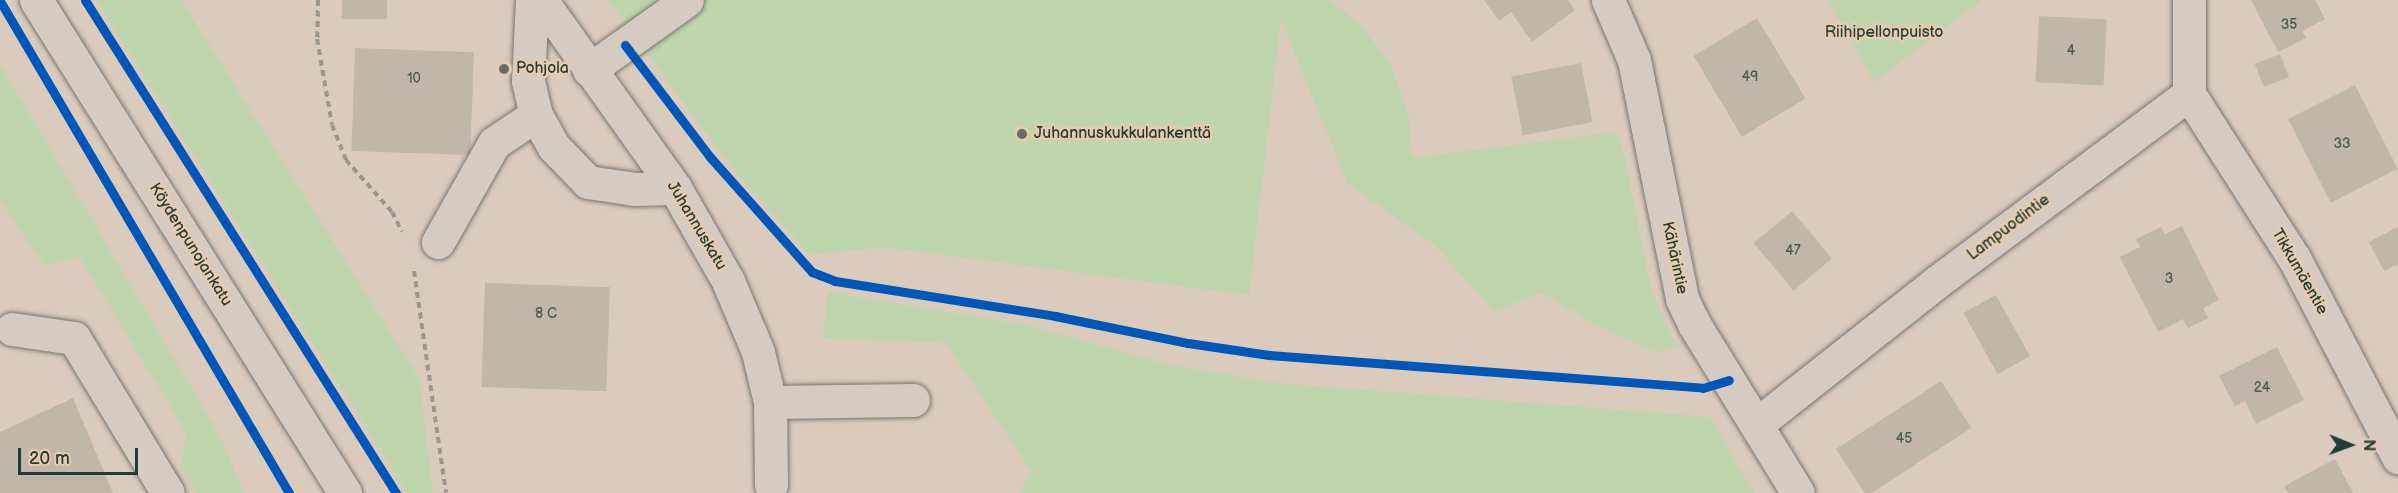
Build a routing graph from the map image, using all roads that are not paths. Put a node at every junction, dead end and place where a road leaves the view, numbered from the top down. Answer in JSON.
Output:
{"nodes":[{"id":1,"x":36,"y":0,"type":"edge"},
{"id":2,"x":532,"y":0,"type":"edge"},
{"id":3,"x":541,"y":0,"type":"edge"},
{"id":4,"x":687,"y":0,"type":"edge"},
{"id":5,"x":1608,"y":0,"type":"edge"},
{"id":6,"x":2189,"y":0,"type":"edge"},
{"id":7,"x":589,"y":70,"type":"junction"},
{"id":8,"x":2189,"y":94,"type":"junction"},
{"id":9,"x":536,"y":115,"type":"junction"},
{"id":10,"x":675,"y":188,"type":"junction"},
{"id":11,"x":438,"y":242,"type":"dead end"},
{"id":12,"x":12,"y":329,"type":"dead end"},
{"id":13,"x":913,"y":400,"type":"dead end"},
{"id":14,"x":770,"y":402,"type":"junction"},
{"id":15,"x":1757,"y":424,"type":"junction"},
{"id":16,"x":2398,"y":457,"type":"edge"},
{"id":17,"x":771,"y":484,"type":"dead end"},
{"id":18,"x":344,"y":492,"type":"edge"},
{"id":19,"x":168,"y":493,"type":"edge"},
{"id":20,"x":1798,"y":493,"type":"edge"}],
"edges":[{"from":1,"to":18,"type":"street","name":"Köydenpunojankatu"},
{"from":2,"to":9,"type":"street"},
{"from":3,"to":7,"type":"street","name":"Juhannuskatu"},
{"from":4,"to":7,"type":"street"},
{"from":5,"to":15,"type":"street","name":"Kähärintie"},
{"from":6,"to":8,"type":"street"},
{"from":7,"to":10,"type":"street","name":"Juhannuskatu"},
{"from":8,"to":15,"type":"street","name":"Lampuodintie"},
{"from":8,"to":16,"type":"street","name":"Tikkumäentie"},
{"from":9,"to":10,"type":"street"},
{"from":9,"to":11,"type":"street"},
{"from":10,"to":14,"type":"street","name":"Juhannuskatu"},
{"from":12,"to":19,"type":"street"},
{"from":13,"to":14,"type":"street"},
{"from":14,"to":17,"type":"street","name":"Juhannuskatu"},
{"from":15,"to":20,"type":"street","name":"Kähärintie"}]}
